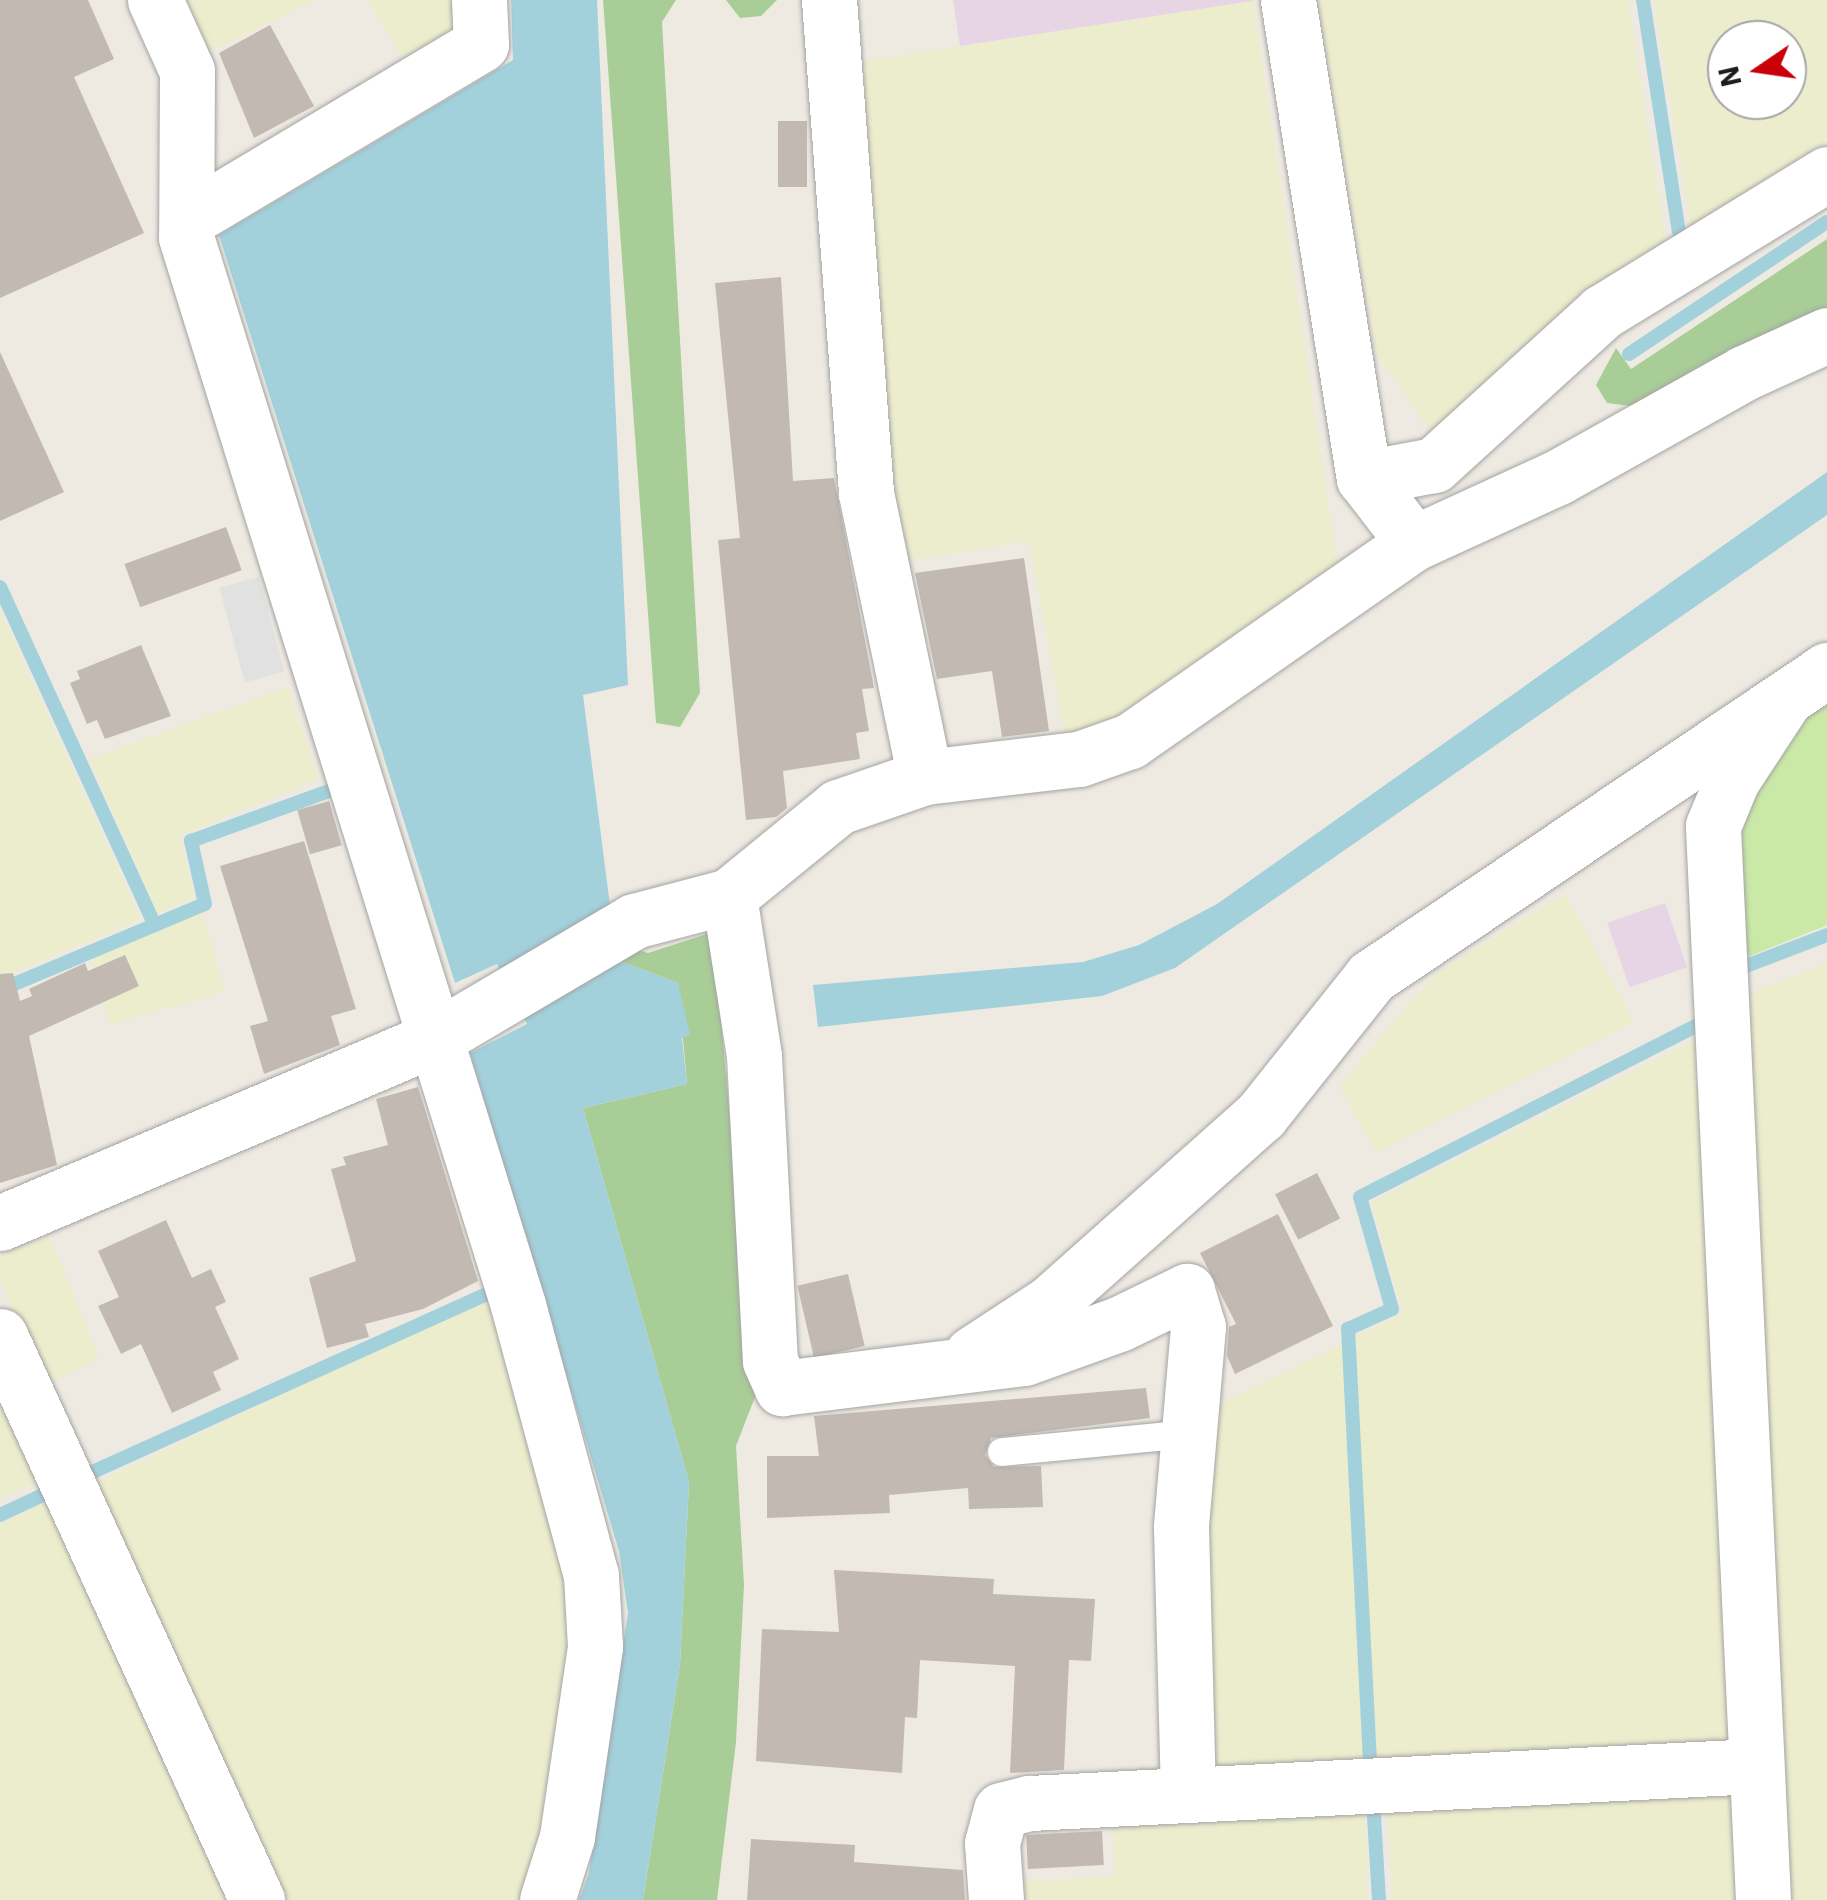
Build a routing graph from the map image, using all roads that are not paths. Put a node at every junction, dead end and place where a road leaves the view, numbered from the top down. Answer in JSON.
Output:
{"nodes":[{"id":1,"x":155,"y":0,"type":"edge"},
{"id":2,"x":479,"y":0,"type":"edge"},
{"id":3,"x":829,"y":0,"type":"edge"},
{"id":4,"x":1288,"y":0,"type":"edge"},
{"id":5,"x":1827,"y":174,"type":"edge"},
{"id":6,"x":188,"y":219,"type":"junction"},
{"id":7,"x":1827,"y":335,"type":"edge"},
{"id":8,"x":1364,"y":478,"type":"junction"},
{"id":9,"x":1414,"y":543,"type":"junction"},
{"id":10,"x":1827,"y":670,"type":"edge"},
{"id":11,"x":1783,"y":702,"type":"junction"},
{"id":12,"x":925,"y":777,"type":"junction"},
{"id":13,"x":729,"y":896,"type":"junction"},
{"id":14,"x":434,"y":1039,"type":"junction"},
{"id":15,"x":0,"y":1223,"type":"edge"},
{"id":16,"x":0,"y":1336,"type":"edge"},
{"id":17,"x":952,"y":1366,"type":"junction"},
{"id":18,"x":1189,"y":1434,"type":"junction"},
{"id":19,"x":1002,"y":1452,"type":"dead end"},
{"id":20,"x":1756,"y":1766,"type":"junction"},
{"id":21,"x":1188,"y":1790,"type":"junction"},
{"id":22,"x":256,"y":1900,"type":"edge"},
{"id":23,"x":547,"y":1900,"type":"edge"},
{"id":24,"x":996,"y":1900,"type":"edge"},
{"id":25,"x":1763,"y":1900,"type":"edge"}],
"edges":[{"from":1,"to":6,"type":"street"},
{"from":2,"to":6,"type":"street"},
{"from":3,"to":12,"type":"street"},
{"from":4,"to":8,"type":"street"},
{"from":5,"to":8,"type":"street"},
{"from":6,"to":14,"type":"street"},
{"from":7,"to":9,"type":"street"},
{"from":8,"to":9,"type":"street"},
{"from":9,"to":12,"type":"street"},
{"from":10,"to":11,"type":"street"},
{"from":11,"to":17,"type":"street"},
{"from":11,"to":20,"type":"street"},
{"from":12,"to":13,"type":"street"},
{"from":13,"to":14,"type":"street"},
{"from":13,"to":17,"type":"street"},
{"from":14,"to":15,"type":"street"},
{"from":14,"to":23,"type":"street"},
{"from":16,"to":22,"type":"street"},
{"from":17,"to":18,"type":"street"},
{"from":18,"to":19,"type":"lane"},
{"from":18,"to":21,"type":"street"},
{"from":20,"to":21,"type":"street"},
{"from":20,"to":25,"type":"street"},
{"from":21,"to":24,"type":"street"}]}
